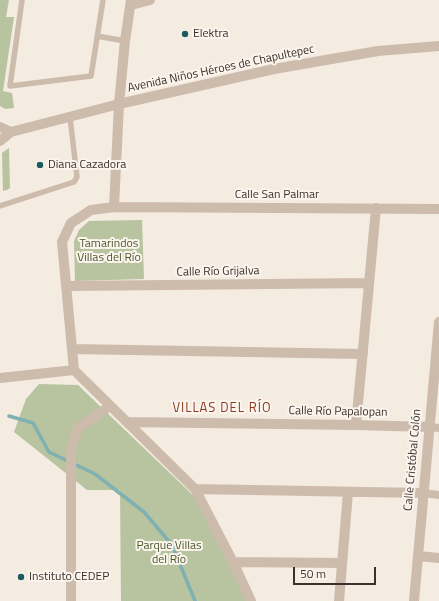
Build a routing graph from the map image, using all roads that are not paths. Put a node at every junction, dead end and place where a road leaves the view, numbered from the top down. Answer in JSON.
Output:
{"nodes":[{"id":1,"x":22,"y":0,"type":"edge"},
{"id":2,"x":103,"y":0,"type":"edge"},
{"id":3,"x":150,"y":0,"type":"edge"},
{"id":4,"x":131,"y":2,"type":"edge"},
{"id":5,"x":97,"y":36,"type":"junction"},
{"id":6,"x":125,"y":41,"type":"junction"},
{"id":7,"x":439,"y":46,"type":"edge"},
{"id":8,"x":119,"y":104,"type":"junction"},
{"id":9,"x":70,"y":117,"type":"junction"},
{"id":10,"x":0,"y":127,"type":"edge"},
{"id":11,"x":11,"y":132,"type":"junction"},
{"id":12,"x":0,"y":141,"type":"edge"},
{"id":13,"x":0,"y":206,"type":"edge"},
{"id":14,"x":114,"y":207,"type":"junction"},
{"id":15,"x":376,"y":208,"type":"junction"},
{"id":16,"x":439,"y":208,"type":"edge"},
{"id":17,"x":369,"y":283,"type":"junction"},
{"id":18,"x":66,"y":286,"type":"junction"},
{"id":19,"x":439,"y":322,"type":"edge"},
{"id":20,"x":72,"y":349,"type":"junction"},
{"id":21,"x":363,"y":354,"type":"junction"},
{"id":22,"x":437,"y":366,"type":"edge"},
{"id":23,"x":74,"y":370,"type":"junction"},
{"id":24,"x":0,"y":378,"type":"edge"},
{"id":25,"x":110,"y":406,"type":"junction"},
{"id":26,"x":127,"y":422,"type":"junction"},
{"id":27,"x":356,"y":425,"type":"junction"},
{"id":28,"x":434,"y":428,"type":"edge"},
{"id":29,"x":195,"y":489,"type":"junction"},
{"id":30,"x":348,"y":492,"type":"junction"},
{"id":31,"x":423,"y":493,"type":"junction"},
{"id":32,"x":439,"y":495,"type":"edge"},
{"id":33,"x":418,"y":556,"type":"junction"},
{"id":34,"x":439,"y":558,"type":"edge"},
{"id":35,"x":233,"y":562,"type":"junction"},
{"id":36,"x":342,"y":563,"type":"junction"},
{"id":37,"x":71,"y":601,"type":"edge"},
{"id":38,"x":251,"y":601,"type":"edge"},
{"id":39,"x":339,"y":601,"type":"edge"},
{"id":40,"x":414,"y":601,"type":"edge"}],
"edges":[{"from":1,"to":5,"type":"lane"},
{"from":2,"to":5,"type":"lane"},
{"from":3,"to":4,"type":"street"},
{"from":4,"to":6,"type":"street"},
{"from":5,"to":6,"type":"lane"},
{"from":6,"to":8,"type":"street"},
{"from":7,"to":8,"type":"street","name":"Avenida Niños Héroes de Chapultepec"},
{"from":8,"to":9,"type":"street","name":"Avenida Niños Héroes de Chapultepec"},
{"from":8,"to":14,"type":"street"},
{"from":9,"to":11,"type":"street","name":"Avenida Niños Héroes de Chapultepec"},
{"from":9,"to":13,"type":"lane"},
{"from":10,"to":11,"type":"street"},
{"from":11,"to":12,"type":"street","name":"Avenida Niños Héroes de Chapultepec"},
{"from":14,"to":15,"type":"street","name":"Calle San Palmar"},
{"from":14,"to":18,"type":"street","name":"Calle San Palmar"},
{"from":15,"to":16,"type":"street","name":"Calle San Palmar"},
{"from":15,"to":17,"type":"street"},
{"from":17,"to":18,"type":"street","name":"Calle Río Grijalva"},
{"from":17,"to":21,"type":"street"},
{"from":18,"to":20,"type":"street","name":"Calle San Palmar"},
{"from":19,"to":22,"type":"street","name":"Calle Cristóbal Colón"},
{"from":20,"to":21,"type":"street"},
{"from":20,"to":23,"type":"street","name":"Calle San Palmar"},
{"from":21,"to":27,"type":"street"},
{"from":22,"to":28,"type":"street","name":"Calle Cristóbal Colón"},
{"from":23,"to":24,"type":"street"},
{"from":23,"to":25,"type":"street"},
{"from":25,"to":26,"type":"street"},
{"from":25,"to":37,"type":"street"},
{"from":26,"to":27,"type":"street","name":"Calle Río Papalopan"},
{"from":26,"to":29,"type":"street"},
{"from":27,"to":28,"type":"street","name":"Calle Río Papalopan"},
{"from":28,"to":31,"type":"street","name":"Calle Cristóbal Colón"},
{"from":29,"to":30,"type":"street"},
{"from":29,"to":35,"type":"street"},
{"from":30,"to":31,"type":"street"},
{"from":30,"to":36,"type":"street"},
{"from":31,"to":32,"type":"street"},
{"from":31,"to":33,"type":"street","name":"Calle Cristóbal Colón"},
{"from":33,"to":34,"type":"street"},
{"from":33,"to":40,"type":"street","name":"Calle Cristóbal Colón"},
{"from":35,"to":36,"type":"street"},
{"from":35,"to":38,"type":"street"},
{"from":36,"to":39,"type":"street"}]}
